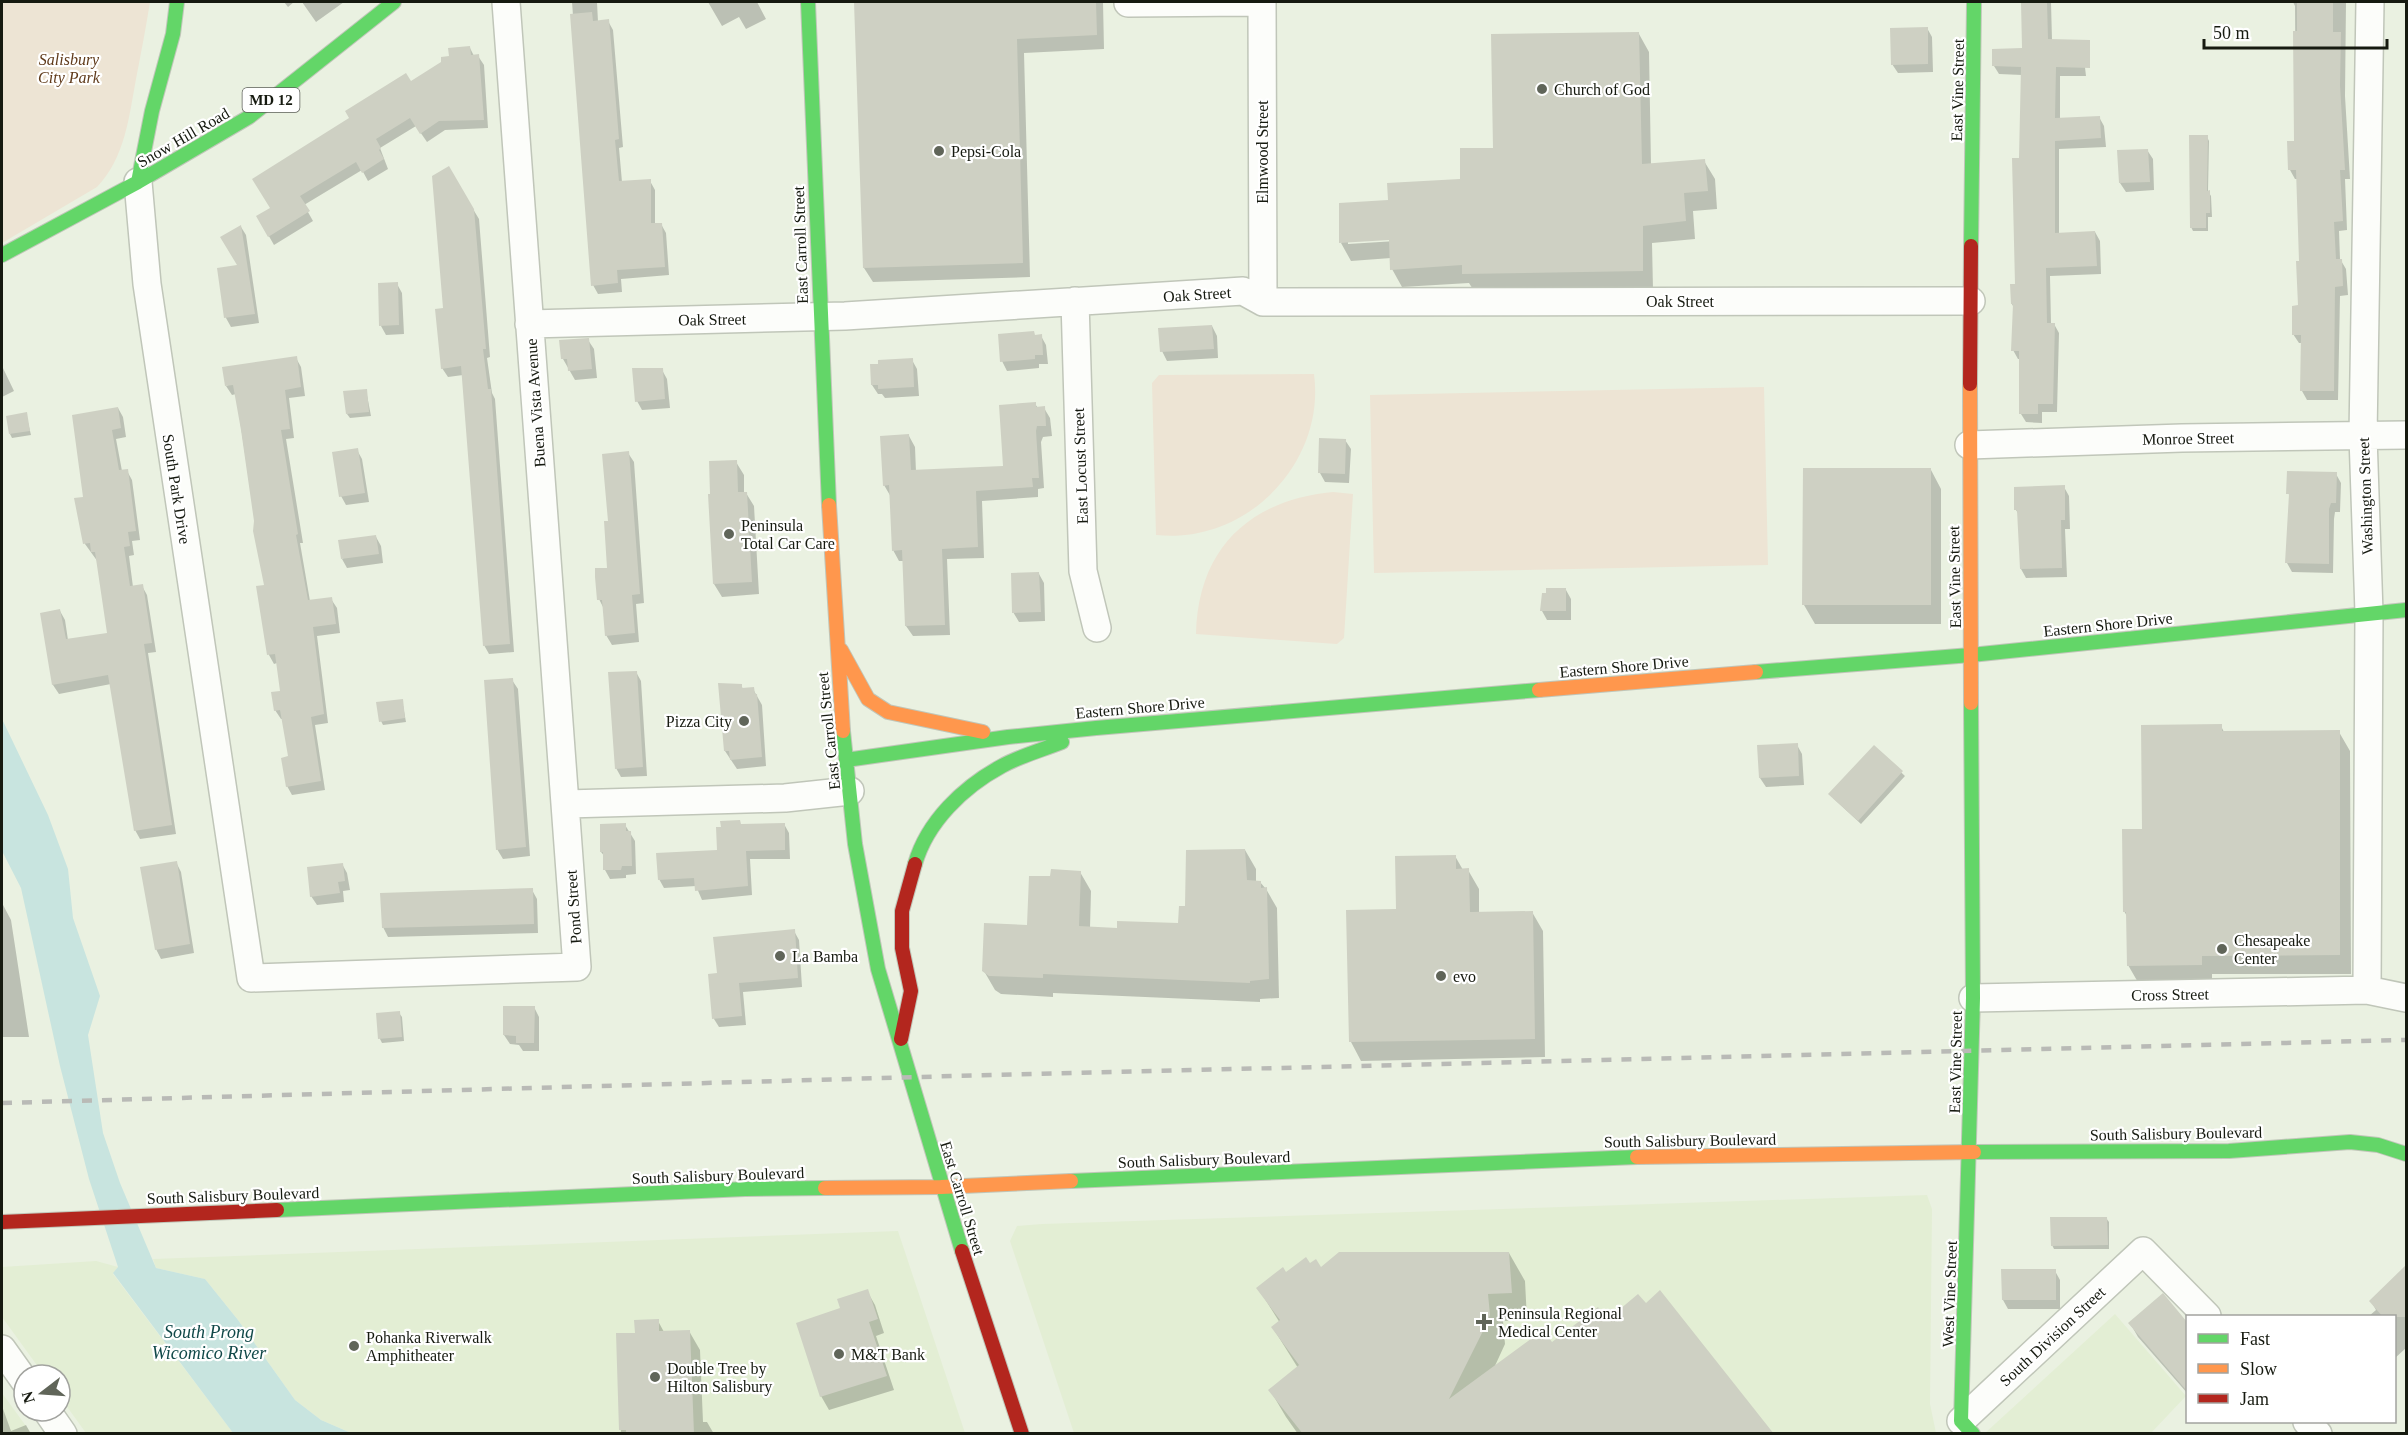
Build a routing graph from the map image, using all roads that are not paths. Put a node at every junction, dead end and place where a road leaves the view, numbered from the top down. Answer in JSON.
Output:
{"nodes":[{"id":1,"x":177,"y":2,"type":"edge"},
{"id":2,"x":394,"y":2,"type":"edge"},
{"id":3,"x":506,"y":2,"type":"edge"},
{"id":4,"x":1128,"y":2,"type":"edge"},
{"id":5,"x":1250,"y":2,"type":"edge"},
{"id":6,"x":1262,"y":2,"type":"edge"},
{"id":7,"x":1974,"y":2,"type":"edge"},
{"id":8,"x":2370,"y":2,"type":"edge"},
{"id":9,"x":811,"y":10,"type":"edge"},
{"id":10,"x":138,"y":182,"type":"junction"},
{"id":11,"x":2,"y":255,"type":"edge"},
{"id":12,"x":1075,"y":301,"type":"junction"},
{"id":13,"x":1971,"y":301,"type":"junction"},
{"id":14,"x":1263,"y":302,"type":"junction"},
{"id":15,"x":819,"y":317,"type":"junction"},
{"id":16,"x":529,"y":324,"type":"junction"},
{"id":17,"x":2406,"y":435,"type":"edge"},
{"id":18,"x":2363,"y":436,"type":"junction"},
{"id":19,"x":1969,"y":445,"type":"junction"},
{"id":20,"x":2406,"y":610,"type":"edge"},
{"id":21,"x":2369,"y":613,"type":"junction"},
{"id":22,"x":1097,"y":628,"type":"dead end"},
{"id":23,"x":837,"y":641,"type":"junction"},
{"id":24,"x":1971,"y":655,"type":"junction"},
{"id":25,"x":1096,"y":728,"type":"junction"},
{"id":26,"x":1008,"y":736,"type":"junction"},
{"id":27,"x":846,"y":760,"type":"junction"},
{"id":28,"x":850,"y":791,"type":"junction"},
{"id":29,"x":567,"y":804,"type":"junction"},
{"id":30,"x":251,"y":978,"type":"joint"},
{"id":31,"x":2367,"y":990,"type":"junction"},
{"id":32,"x":1972,"y":998,"type":"junction"},
{"id":33,"x":2406,"y":998,"type":"edge"},
{"id":34,"x":900,"y":1047,"type":"junction"},
{"id":35,"x":1969,"y":1152,"type":"junction"},
{"id":36,"x":2406,"y":1154,"type":"edge"},
{"id":37,"x":941,"y":1187,"type":"junction"},
{"id":38,"x":2,"y":1222,"type":"edge"},
{"id":39,"x":2205,"y":1315,"type":"edge"},
{"id":40,"x":2,"y":1349,"type":"edge"},
{"id":41,"x":12,"y":1363,"type":"edge"},
{"id":42,"x":1967,"y":1427,"type":"edge"},
{"id":43,"x":1022,"y":1434,"type":"edge"}],
"edges":[{"from":1,"to":10,"type":"main road","name":"South Park Drive"},
{"from":2,"to":10,"type":"main road","name":"Snow Hill Road","number":"MD 12"},
{"from":3,"to":16,"type":"street","name":"Buena Vista Avenue"},
{"from":4,"to":5,"type":"street"},
{"from":6,"to":14,"type":"street","name":"Elmwood Street"},
{"from":7,"to":13,"type":"main road","name":"East Vine Street"},
{"from":8,"to":18,"type":"street","name":"Washington Street"},
{"from":9,"to":15,"type":"main road","name":"East Carroll Street"},
{"from":10,"to":11,"type":"main road","name":"Snow Hill Road","number":"MD 12"},
{"from":10,"to":30,"type":"street","name":"South Park Drive"},
{"from":12,"to":14,"type":"street","name":"Oak Street"},
{"from":12,"to":15,"type":"street","name":"Oak Street"},
{"from":12,"to":22,"type":"street","name":"East Locust Street"},
{"from":13,"to":14,"type":"street","name":"Oak Street"},
{"from":13,"to":19,"type":"main road","name":"East Vine Street"},
{"from":15,"to":16,"type":"street","name":"Oak Street"},
{"from":15,"to":23,"type":"main road","name":"East Carroll Street"},
{"from":16,"to":29,"type":"street","name":"Buena Vista Avenue"},
{"from":17,"to":18,"type":"street","name":"Monroe Street"},
{"from":18,"to":19,"type":"street","name":"Monroe Street"},
{"from":18,"to":21,"type":"street","name":"Washington Street"},
{"from":19,"to":24,"type":"main road","name":"East Vine Street"},
{"from":20,"to":21,"type":"main road","name":"Eastern Shore Drive"},
{"from":21,"to":24,"type":"main road","name":"Eastern Shore Drive"},
{"from":21,"to":31,"type":"street","name":"Washington Street"},
{"from":23,"to":26,"type":"main road"},
{"from":23,"to":27,"type":"main road","name":"East Carroll Street"},
{"from":24,"to":25,"type":"main road","name":"Eastern Shore Drive"},
{"from":24,"to":32,"type":"main road","name":"East Vine Street"},
{"from":25,"to":26,"type":"main road","name":"Eastern Shore Drive"},
{"from":25,"to":34,"type":"main road"},
{"from":26,"to":27,"type":"main road","name":"Eastern Shore Drive"},
{"from":27,"to":28,"type":"main road","name":"East Carroll Street"},
{"from":28,"to":29,"type":"street"},
{"from":28,"to":34,"type":"main road","name":"East Carroll Street"},
{"from":29,"to":30,"type":"street","name":"Pond Street"},
{"from":31,"to":32,"type":"street","name":"Cross Street"},
{"from":31,"to":33,"type":"street"},
{"from":32,"to":35,"type":"main road","name":"East Vine Street"},
{"from":34,"to":37,"type":"main road","name":"East Carroll Street"},
{"from":35,"to":36,"type":"main road","name":"South Salisbury Boulevard"},
{"from":35,"to":37,"type":"main road","name":"South Salisbury Boulevard"},
{"from":35,"to":42,"type":"main road","name":"West Vine Street"},
{"from":37,"to":38,"type":"main road","name":"South Salisbury Boulevard"},
{"from":37,"to":43,"type":"main road","name":"East Carroll Street"},
{"from":39,"to":42,"type":"street","name":"South Division Street"},
{"from":40,"to":41,"type":"street"}]}
